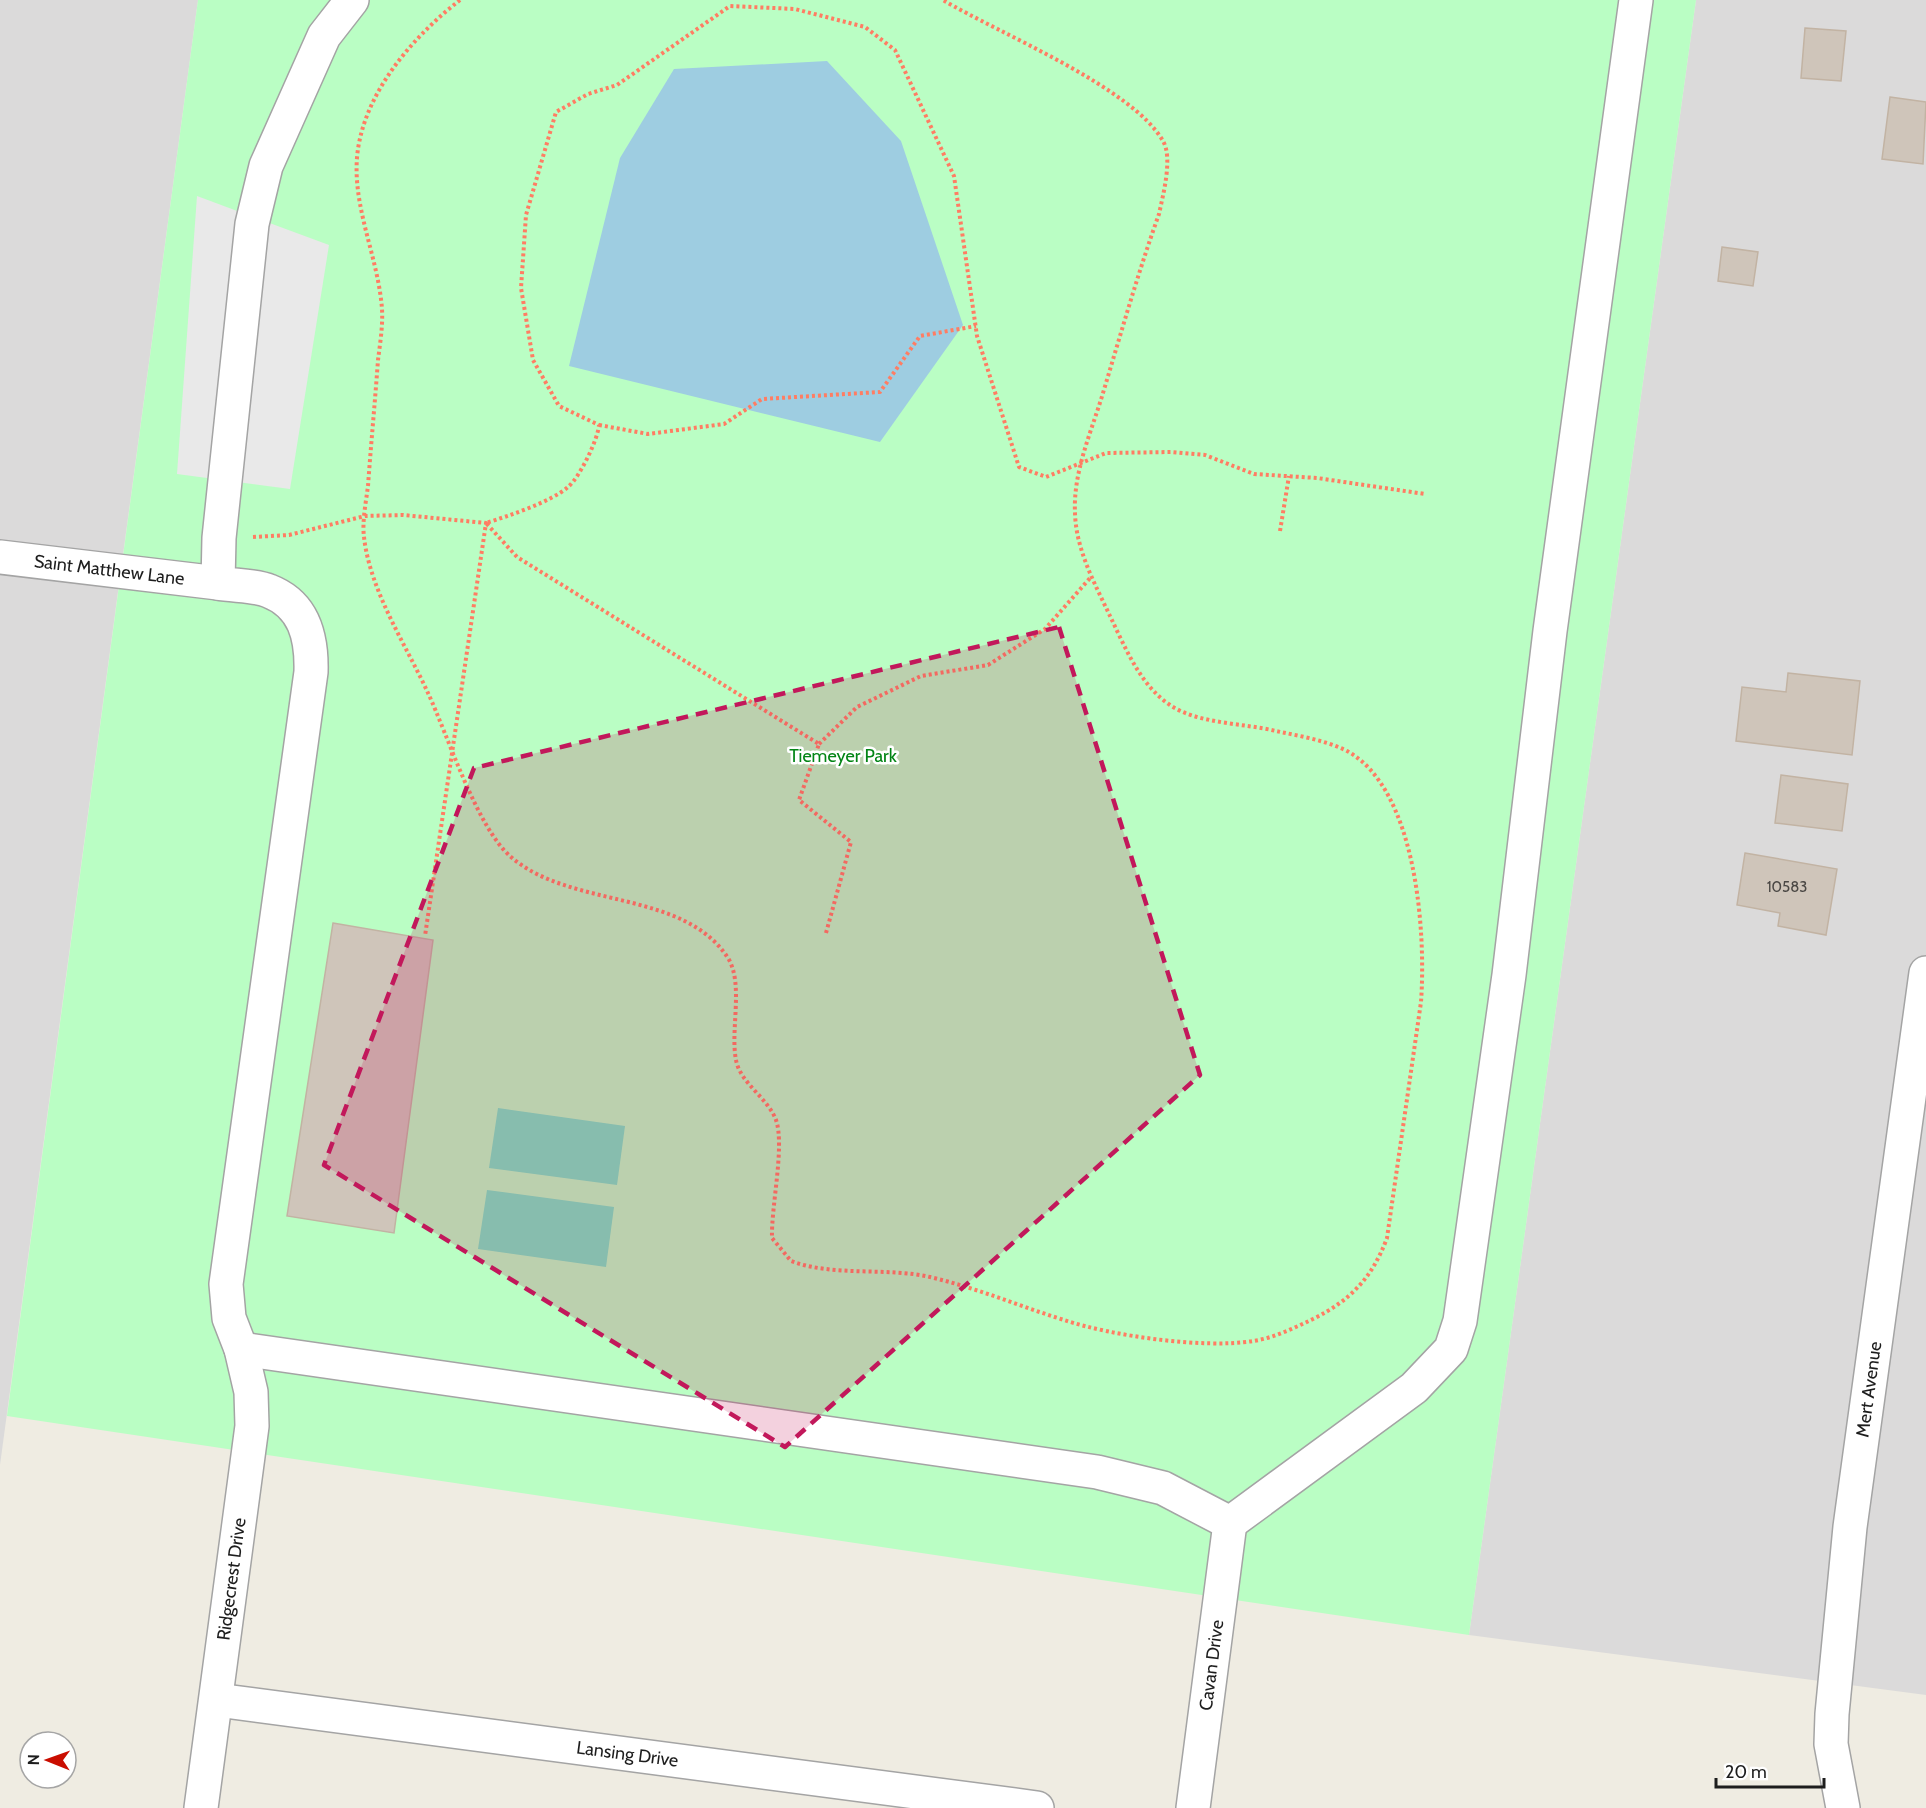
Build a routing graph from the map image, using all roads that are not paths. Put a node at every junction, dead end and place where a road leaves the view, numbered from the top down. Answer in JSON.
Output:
{"nodes":[{"id":1,"x":352,"y":0,"type":"edge"},
{"id":2,"x":1636,"y":0,"type":"edge"},
{"id":3,"x":0,"y":557,"type":"edge"},
{"id":4,"x":218,"y":584,"type":"junction"},
{"id":5,"x":1926,"y":973,"type":"edge"},
{"id":6,"x":241,"y":1349,"type":"junction"},
{"id":7,"x":1230,"y":1523,"type":"junction"},
{"id":8,"x":217,"y":1700,"type":"junction"},
{"id":9,"x":201,"y":1808,"type":"edge"},
{"id":10,"x":1037,"y":1808,"type":"edge"},
{"id":11,"x":1193,"y":1808,"type":"edge"},
{"id":12,"x":1843,"y":1808,"type":"edge"}],
"edges":[{"from":1,"to":4,"type":"street"},
{"from":2,"to":7,"type":"street"},
{"from":3,"to":4,"type":"street","name":"Saint Matthew Lane"},
{"from":4,"to":6,"type":"street","name":"Saint Matthew Lane"},
{"from":5,"to":12,"type":"street","name":"Mert Avenue"},
{"from":6,"to":7,"type":"street"},
{"from":6,"to":8,"type":"street","name":"Ridgecrest Drive"},
{"from":7,"to":11,"type":"street","name":"Cavan Drive"},
{"from":8,"to":9,"type":"street","name":"Ridgecrest Drive"},
{"from":8,"to":10,"type":"street","name":"Lansing Drive"}]}
